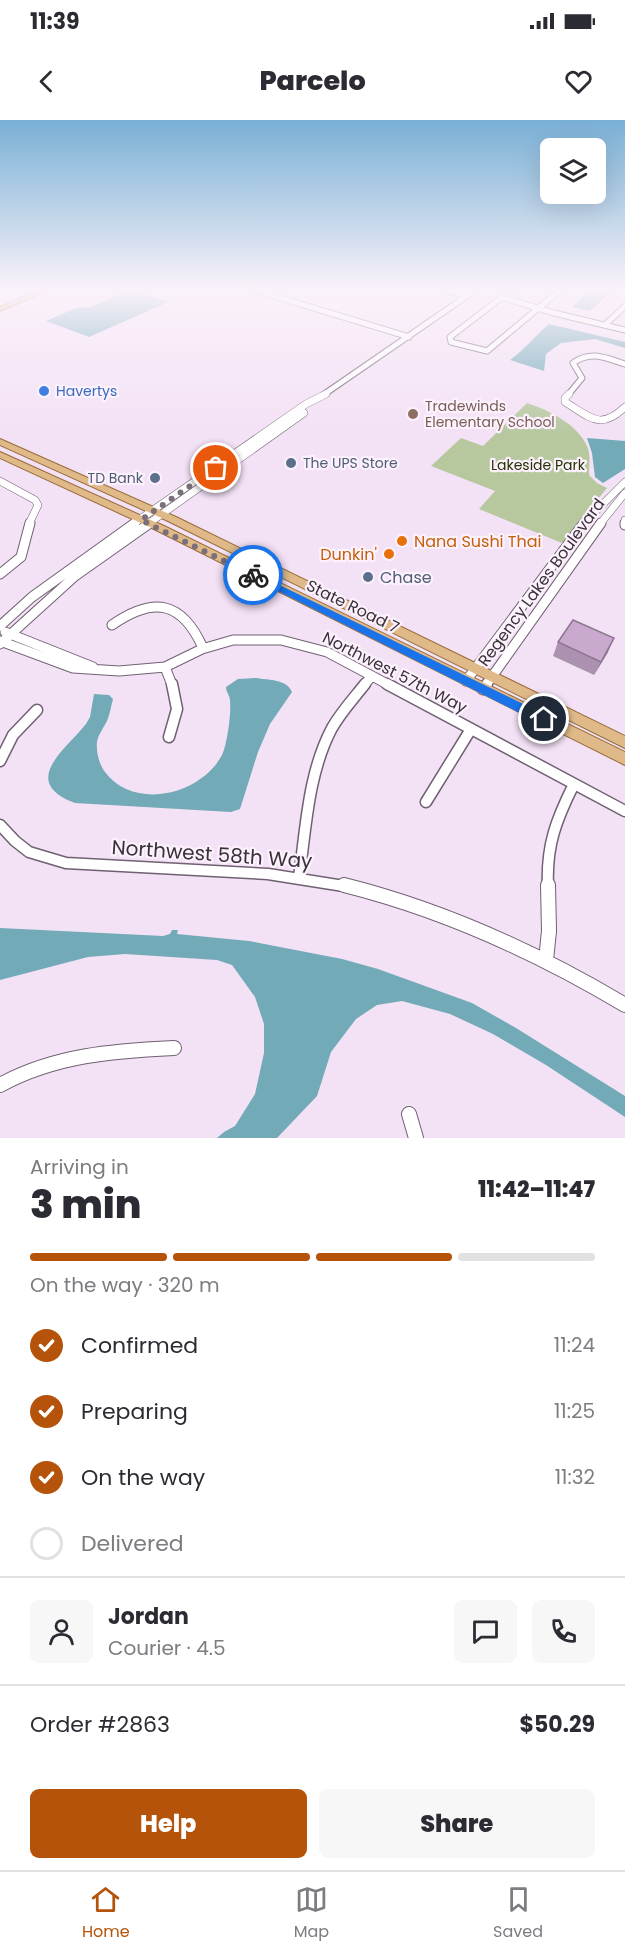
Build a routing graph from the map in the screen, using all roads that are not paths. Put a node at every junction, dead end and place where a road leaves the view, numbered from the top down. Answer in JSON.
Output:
{"nodes":[{"id":1,"x":407,"y":339,"type":"edge"},
{"id":2,"x":450,"y":339,"type":"edge"},
{"id":3,"x":502,"y":339,"type":"edge"},
{"id":4,"x":625,"y":364,"type":"edge"},
{"id":5,"x":334,"y":389,"type":"junction"},
{"id":6,"x":306,"y":404,"type":"junction"},
{"id":7,"x":625,"y":407,"type":"edge"},
{"id":8,"x":291,"y":423,"type":"junction"},
{"id":9,"x":0,"y":442,"type":"edge"},
{"id":10,"x":0,"y":455,"type":"edge"},
{"id":11,"x":0,"y":481,"type":"edge"},
{"id":12,"x":625,"y":482,"type":"edge"},
{"id":13,"x":625,"y":493,"type":"edge"},
{"id":14,"x":158,"y":513,"type":"junction"},
{"id":15,"x":145,"y":522,"type":"junction"},
{"id":16,"x":0,"y":574,"type":"edge"},
{"id":17,"x":112,"y":625,"type":"dead end"},
{"id":18,"x":0,"y":628,"type":"edge"},
{"id":19,"x":10,"y":634,"type":"junction"},
{"id":20,"x":1,"y":642,"type":"edge"},
{"id":21,"x":204,"y":648,"type":"junction"},
{"id":22,"x":165,"y":667,"type":"junction"},
{"id":23,"x":476,"y":668,"type":"junction"},
{"id":24,"x":100,"y":670,"type":"junction"},
{"id":25,"x":372,"y":676,"type":"junction"},
{"id":26,"x":492,"y":676,"type":"junction"},
{"id":27,"x":466,"y":681,"type":"junction"},
{"id":28,"x":483,"y":689,"type":"junction"},
{"id":29,"x":37,"y":710,"type":"dead end"},
{"id":30,"x":471,"y":729,"type":"junction"},
{"id":31,"x":169,"y":737,"type":"dead end"},
{"id":32,"x":625,"y":742,"type":"edge"},
{"id":33,"x":625,"y":759,"type":"edge"},
{"id":34,"x":0,"y":760,"type":"edge"},
{"id":35,"x":574,"y":784,"type":"junction"},
{"id":36,"x":426,"y":802,"type":"dead end"},
{"id":37,"x":625,"y":811,"type":"edge"},
{"id":38,"x":0,"y":825,"type":"edge"},
{"id":39,"x":299,"y":878,"type":"junction"},
{"id":40,"x":546,"y":960,"type":"junction"},
{"id":41,"x":625,"y":1005,"type":"edge"},
{"id":42,"x":174,"y":1048,"type":"dead end"},
{"id":43,"x":0,"y":1085,"type":"edge"},
{"id":44,"x":409,"y":1114,"type":"dead end"},
{"id":45,"x":416,"y":1138,"type":"edge"}],
"edges":[{"from":1,"to":5,"type":"street"},
{"from":2,"to":3,"type":"street"},
{"from":4,"to":7,"type":"street"},
{"from":5,"to":6,"type":"street"},
{"from":5,"to":8,"type":"street"},
{"from":6,"to":8,"type":"street"},
{"from":6,"to":14,"type":"street"},
{"from":8,"to":14,"type":"street"},
{"from":9,"to":14,"type":"main road","name":"State Road 7"},
{"from":10,"to":15,"type":"main road","name":"State Road 7"},
{"from":11,"to":16,"type":"street"},
{"from":12,"to":23,"type":"street","name":"Regency Lakes Boulevard"},
{"from":13,"to":26,"type":"street","name":"Regency Lakes Boulevard"},
{"from":14,"to":15,"type":"street"},
{"from":14,"to":23,"type":"main road","name":"State Road 7"},
{"from":15,"to":18,"type":"street"},
{"from":15,"to":19,"type":"street"},
{"from":15,"to":27,"type":"main road","name":"State Road 7"},
{"from":17,"to":21,"type":"street"},
{"from":18,"to":19,"type":"street","name":"Northwest 57th Way"},
{"from":19,"to":20,"type":"street"},
{"from":19,"to":24,"type":"street","name":"Northwest 57th Way"},
{"from":20,"to":24,"type":"street","name":"Northwest 57th Way"},
{"from":21,"to":22,"type":"street","name":"Northwest 57th Way"},
{"from":21,"to":25,"type":"street","name":"Northwest 57th Way"},
{"from":22,"to":24,"type":"street","name":"Northwest 57th Way"},
{"from":22,"to":31,"type":"street"},
{"from":23,"to":26,"type":"main road","name":"State Road 7"},
{"from":23,"to":27,"type":"street","name":"Regency Lakes Boulevard"},
{"from":25,"to":30,"type":"street","name":"Northwest 57th Way"},
{"from":25,"to":39,"type":"street"},
{"from":26,"to":28,"type":"street","name":"Regency Lakes Boulevard"},
{"from":26,"to":32,"type":"main road","name":"State Road 7"},
{"from":27,"to":28,"type":"main road","name":"State Road 7"},
{"from":28,"to":33,"type":"main road","name":"State Road 7"},
{"from":29,"to":34,"type":"street"},
{"from":30,"to":35,"type":"street","name":"Northwest 57th Way"},
{"from":30,"to":36,"type":"street"},
{"from":35,"to":37,"type":"street","name":"Northwest 57th Way"},
{"from":35,"to":40,"type":"street"},
{"from":38,"to":39,"type":"street","name":"Northwest 58th Way"},
{"from":39,"to":40,"type":"street","name":"Northwest 58th Way"},
{"from":40,"to":41,"type":"street","name":"Northwest 58th Way"},
{"from":42,"to":43,"type":"street"},
{"from":44,"to":45,"type":"street"}]}
